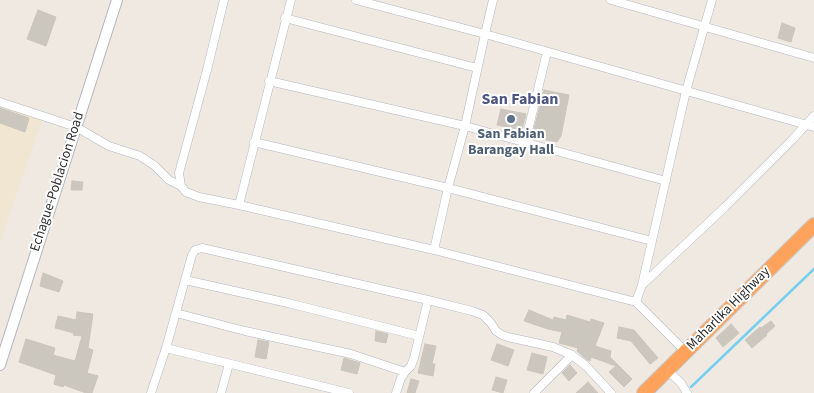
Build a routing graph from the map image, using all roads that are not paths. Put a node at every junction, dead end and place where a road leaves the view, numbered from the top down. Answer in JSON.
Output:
{"nodes":[{"id":1,"x":117,"y":0,"type":"edge"},
{"id":2,"x":224,"y":0,"type":"edge"},
{"id":3,"x":291,"y":0,"type":"edge"},
{"id":4,"x":356,"y":0,"type":"edge"},
{"id":5,"x":494,"y":0,"type":"edge"},
{"id":6,"x":611,"y":0,"type":"edge"},
{"id":7,"x":712,"y":0,"type":"edge"},
{"id":8,"x":285,"y":18,"type":"junction"},
{"id":9,"x":705,"y":27,"type":"junction"},
{"id":10,"x":485,"y":34,"type":"junction"},
{"id":11,"x":547,"y":52,"type":"junction"},
{"id":12,"x":814,"y":58,"type":"edge"},
{"id":13,"x":477,"y":68,"type":"junction"},
{"id":14,"x":269,"y":81,"type":"junction"},
{"id":15,"x":686,"y":91,"type":"junction"},
{"id":16,"x":0,"y":102,"type":"edge"},
{"id":17,"x":814,"y":116,"type":"edge"},
{"id":18,"x":805,"y":125,"type":"junction"},
{"id":19,"x":465,"y":126,"type":"junction"},
{"id":20,"x":76,"y":127,"type":"junction"},
{"id":21,"x":814,"y":127,"type":"edge"},
{"id":22,"x":254,"y":142,"type":"junction"},
{"id":23,"x":525,"y":143,"type":"junction"},
{"id":24,"x":666,"y":181,"type":"junction"},
{"id":25,"x":181,"y":186,"type":"junction"},
{"id":26,"x":448,"y":188,"type":"junction"},
{"id":27,"x":239,"y":205,"type":"junction"},
{"id":28,"x":814,"y":225,"type":"edge"},
{"id":29,"x":652,"y":241,"type":"junction"},
{"id":30,"x":434,"y":250,"type":"junction"},
{"id":31,"x":185,"y":280,"type":"junction"},
{"id":32,"x":642,"y":285,"type":"junction"},
{"id":33,"x":428,"y":300,"type":"junction"},
{"id":34,"x":636,"y":302,"type":"junction"},
{"id":35,"x":176,"y":313,"type":"junction"},
{"id":36,"x":419,"y":336,"type":"junction"},
{"id":37,"x":166,"y":348,"type":"junction"},
{"id":38,"x":686,"y":352,"type":"junction"},
{"id":39,"x":572,"y":355,"type":"junction"},
{"id":40,"x":229,"y":364,"type":"junction"},
{"id":41,"x":0,"y":365,"type":"edge"},
{"id":42,"x":667,"y":370,"type":"junction"},
{"id":43,"x":405,"y":372,"type":"junction"},
{"id":44,"x":150,"y":393,"type":"edge"},
{"id":45,"x":221,"y":393,"type":"edge"},
{"id":46,"x":349,"y":393,"type":"edge"},
{"id":47,"x":396,"y":393,"type":"edge"},
{"id":48,"x":534,"y":393,"type":"edge"},
{"id":49,"x":611,"y":393,"type":"edge"},
{"id":50,"x":644,"y":393,"type":"edge"},
{"id":51,"x":687,"y":393,"type":"edge"}],
"edges":[{"from":1,"to":20,"type":"main road","name":"Echague-Poblacion Road"},
{"from":2,"to":25,"type":"street"},
{"from":3,"to":8,"type":"street"},
{"from":4,"to":10,"type":"street"},
{"from":5,"to":10,"type":"street"},
{"from":6,"to":9,"type":"street"},
{"from":7,"to":9,"type":"street"},
{"from":8,"to":13,"type":"street"},
{"from":8,"to":14,"type":"street"},
{"from":9,"to":12,"type":"street"},
{"from":9,"to":15,"type":"street"},
{"from":10,"to":11,"type":"street"},
{"from":10,"to":13,"type":"street"},
{"from":11,"to":15,"type":"street"},
{"from":11,"to":23,"type":"street"},
{"from":13,"to":19,"type":"street"},
{"from":14,"to":19,"type":"street"},
{"from":14,"to":22,"type":"street"},
{"from":15,"to":18,"type":"street"},
{"from":15,"to":24,"type":"street"},
{"from":16,"to":20,"type":"street"},
{"from":17,"to":18,"type":"street"},
{"from":18,"to":21,"type":"street"},
{"from":18,"to":32,"type":"street"},
{"from":19,"to":23,"type":"street"},
{"from":19,"to":26,"type":"street"},
{"from":20,"to":25,"type":"street"},
{"from":20,"to":41,"type":"main road","name":"Echague-Poblacion Road"},
{"from":22,"to":26,"type":"street"},
{"from":22,"to":27,"type":"street"},
{"from":23,"to":24,"type":"street"},
{"from":24,"to":29,"type":"street"},
{"from":25,"to":27,"type":"street"},
{"from":26,"to":29,"type":"street"},
{"from":26,"to":30,"type":"street"},
{"from":27,"to":30,"type":"street"},
{"from":28,"to":38,"type":"highway","name":"Maharlika Highway"},
{"from":29,"to":32,"type":"street"},
{"from":30,"to":34,"type":"street"},
{"from":31,"to":33,"type":"street"},
{"from":31,"to":35,"type":"street"},
{"from":31,"to":36,"type":"street"},
{"from":32,"to":34,"type":"street"},
{"from":33,"to":36,"type":"street"},
{"from":33,"to":39,"type":"street"},
{"from":34,"to":38,"type":"street"},
{"from":35,"to":37,"type":"street"},
{"from":35,"to":43,"type":"street"},
{"from":36,"to":43,"type":"street"},
{"from":37,"to":40,"type":"street"},
{"from":37,"to":44,"type":"street"},
{"from":38,"to":42,"type":"highway","name":"Maharlika Highway"},
{"from":39,"to":48,"type":"street"},
{"from":39,"to":49,"type":"street"},
{"from":40,"to":45,"type":"street"},
{"from":40,"to":46,"type":"street"},
{"from":42,"to":50,"type":"highway","name":"Maharlika Highway"},
{"from":42,"to":51,"type":"street"},
{"from":43,"to":47,"type":"street"}]}
